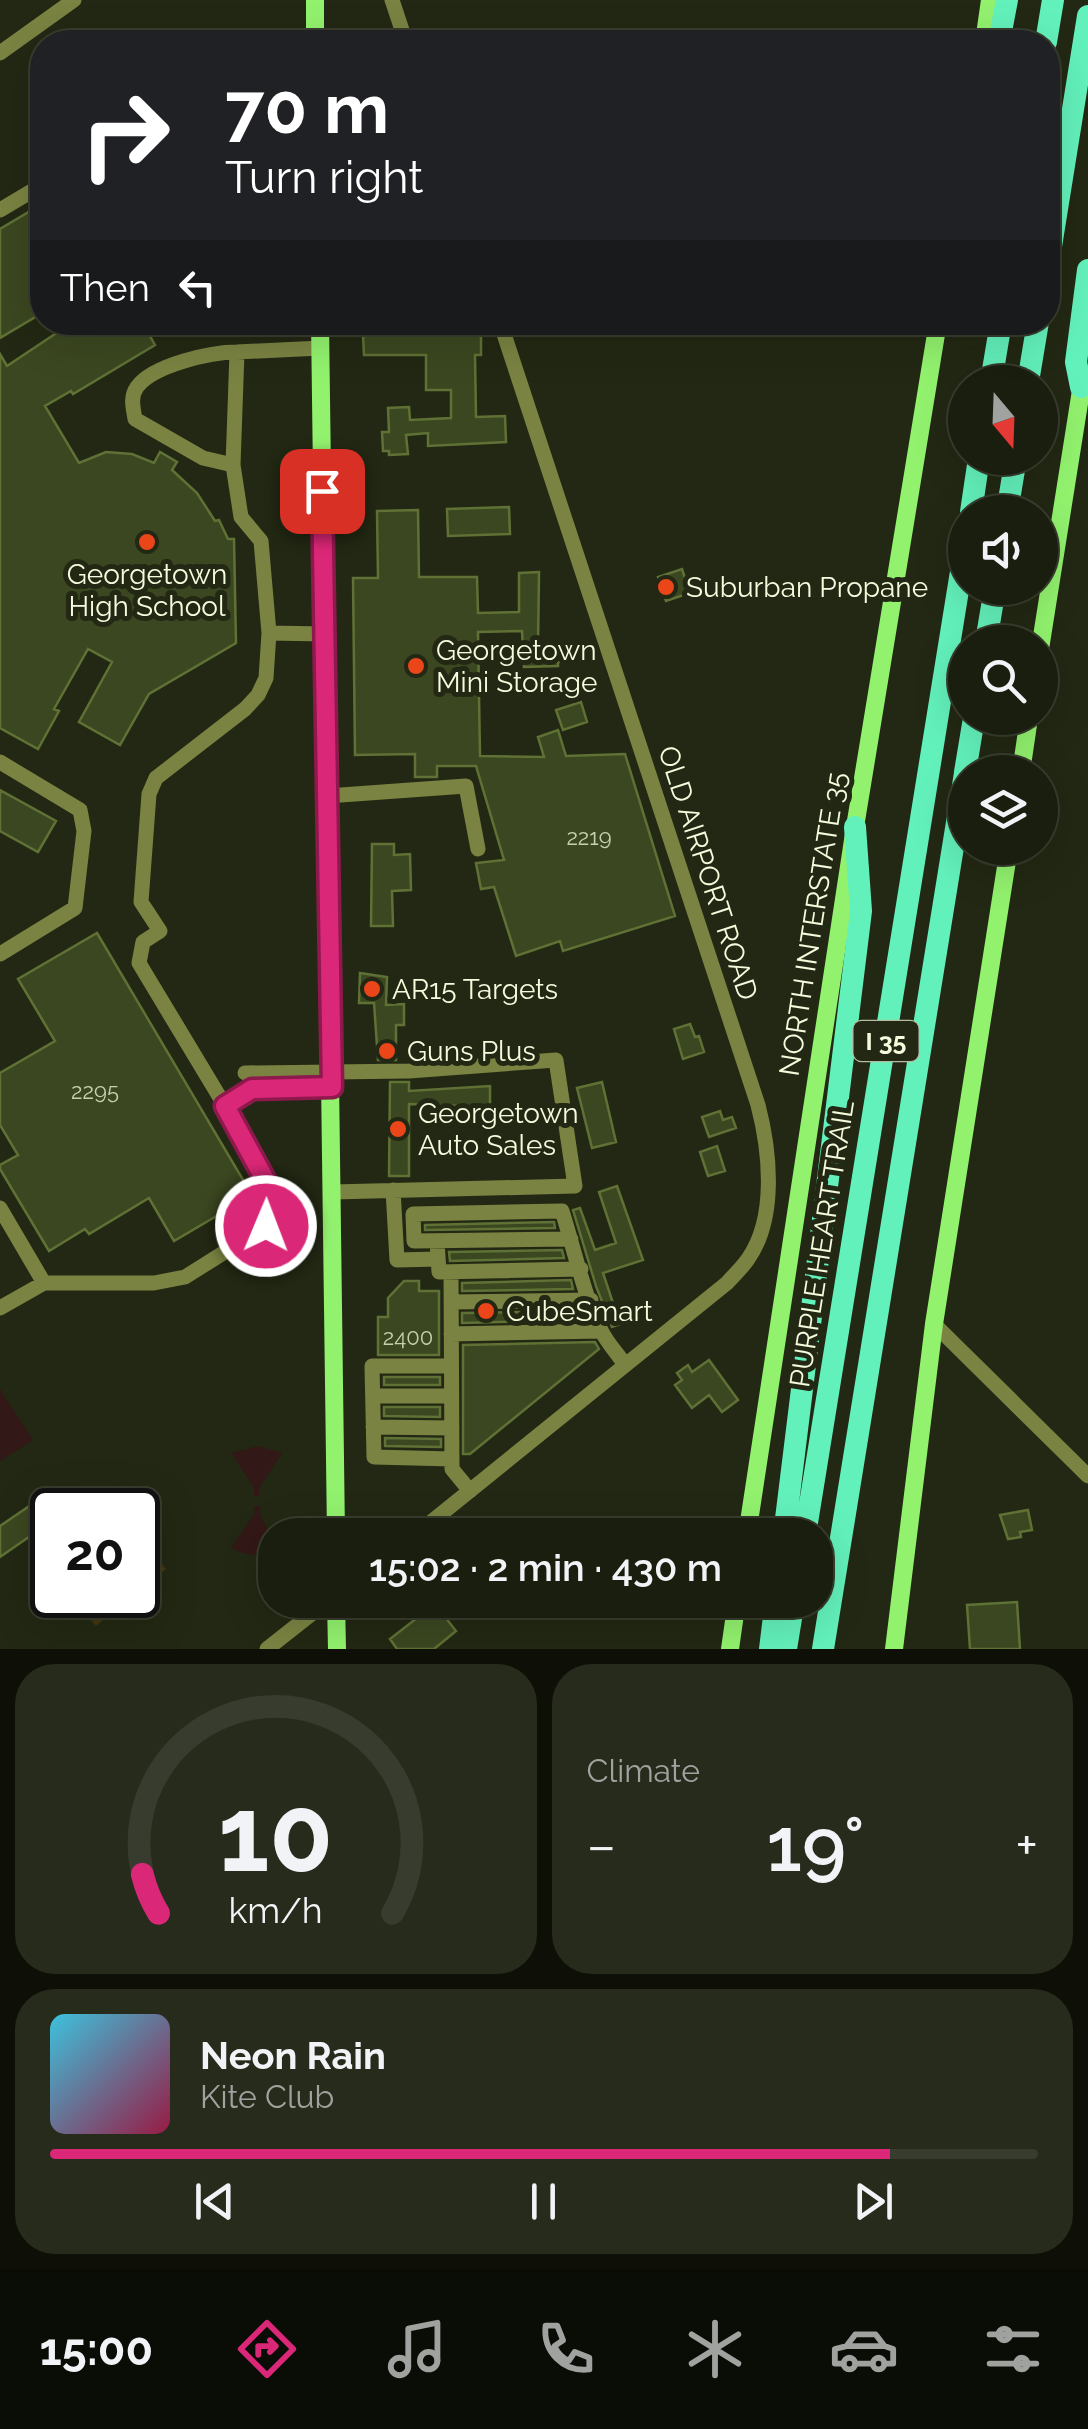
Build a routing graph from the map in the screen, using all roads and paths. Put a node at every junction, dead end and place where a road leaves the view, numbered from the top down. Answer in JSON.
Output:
{"nodes":[{"id":1,"x":74,"y":0,"type":"edge"},
{"id":2,"x":314,"y":0,"type":"edge"},
{"id":3,"x":392,"y":0,"type":"edge"},
{"id":4,"x":990,"y":0,"type":"edge"},
{"id":5,"x":1007,"y":0,"type":"edge"},
{"id":6,"x":1052,"y":0,"type":"edge"},
{"id":7,"x":1088,"y":16,"type":"edge"},
{"id":8,"x":32,"y":30,"type":"edge"},
{"id":9,"x":315,"y":30,"type":"edge"},
{"id":10,"x":402,"y":30,"type":"edge"},
{"id":11,"x":986,"y":30,"type":"edge"},
{"id":12,"x":1001,"y":30,"type":"edge"},
{"id":13,"x":1048,"y":30,"type":"edge"},
{"id":14,"x":30,"y":32,"type":"edge"},
{"id":15,"x":0,"y":53,"type":"edge"},
{"id":16,"x":1060,"y":190,"type":"edge"},
{"id":17,"x":30,"y":192,"type":"edge"},
{"id":18,"x":0,"y":210,"type":"edge"},
{"id":19,"x":1088,"y":270,"type":"edge"},
{"id":20,"x":320,"y":335,"type":"edge"},
{"id":21,"x":504,"y":335,"type":"edge"},
{"id":22,"x":936,"y":335,"type":"edge"},
{"id":23,"x":999,"y":335,"type":"edge"},
{"id":24,"x":1036,"y":335,"type":"edge"},
{"id":25,"x":320,"y":348,"type":"junction"},
{"id":26,"x":237,"y":352,"type":"junction"},
{"id":27,"x":1088,"y":353,"type":"edge"},
{"id":28,"x":994,"y":365,"type":"edge"},
{"id":29,"x":1031,"y":365,"type":"edge"},
{"id":30,"x":1081,"y":387,"type":"junction"},
{"id":31,"x":233,"y":465,"type":"junction"},
{"id":32,"x":956,"y":605,"type":"edge"},
{"id":33,"x":1044,"y":625,"type":"edge"},
{"id":34,"x":269,"y":633,"type":"junction"},
{"id":35,"x":325,"y":634,"type":"junction"},
{"id":36,"x":0,"y":762,"type":"edge"},
{"id":37,"x":328,"y":796,"type":"junction"},
{"id":38,"x":854,"y":828,"type":"junction"},
{"id":39,"x":478,"y":849,"type":"dead end"},
{"id":40,"x":950,"y":865,"type":"edge"},
{"id":41,"x":1006,"y":865,"type":"edge"},
{"id":42,"x":0,"y":954,"type":"edge"},
{"id":43,"x":332,"y":1079,"type":"junction"},
{"id":44,"x":225,"y":1106,"type":"junction"},
{"id":45,"x":392,"y":1190,"type":"junction"},
{"id":46,"x":333,"y":1192,"type":"junction"},
{"id":47,"x":0,"y":1208,"type":"edge"},
{"id":48,"x":571,"y":1239,"type":"junction"},
{"id":49,"x":437,"y":1241,"type":"junction"},
{"id":50,"x":438,"y":1258,"type":"junction"},
{"id":51,"x":581,"y":1269,"type":"junction"},
{"id":52,"x":451,"y":1272,"type":"junction"},
{"id":53,"x":44,"y":1283,"type":"junction"},
{"id":54,"x":591,"y":1300,"type":"junction"},
{"id":55,"x":451,"y":1302,"type":"junction"},
{"id":56,"x":0,"y":1308,"type":"edge"},
{"id":57,"x":934,"y":1324,"type":"junction"},
{"id":58,"x":601,"y":1331,"type":"junction"},
{"id":59,"x":451,"y":1334,"type":"junction"},
{"id":60,"x":625,"y":1365,"type":"junction"},
{"id":61,"x":452,"y":1366,"type":"junction"},
{"id":62,"x":372,"y":1396,"type":"junction"},
{"id":63,"x":452,"y":1396,"type":"junction"},
{"id":64,"x":373,"y":1428,"type":"junction"},
{"id":65,"x":452,"y":1428,"type":"junction"},
{"id":66,"x":452,"y":1459,"type":"junction"},
{"id":67,"x":1088,"y":1476,"type":"edge"},
{"id":68,"x":470,"y":1491,"type":"junction"},
{"id":69,"x":336,"y":1518,"type":"edge"},
{"id":70,"x":437,"y":1518,"type":"edge"},
{"id":71,"x":750,"y":1518,"type":"edge"},
{"id":72,"x":786,"y":1518,"type":"edge"},
{"id":73,"x":808,"y":1518,"type":"edge"},
{"id":74,"x":306,"y":1618,"type":"edge"},
{"id":75,"x":336,"y":1618,"type":"edge"},
{"id":76,"x":734,"y":1618,"type":"edge"},
{"id":77,"x":774,"y":1618,"type":"edge"},
{"id":78,"x":791,"y":1618,"type":"edge"},
{"id":79,"x":267,"y":1649,"type":"edge"},
{"id":80,"x":337,"y":1649,"type":"edge"},
{"id":81,"x":730,"y":1649,"type":"edge"},
{"id":82,"x":770,"y":1649,"type":"edge"},
{"id":83,"x":786,"y":1649,"type":"edge"},
{"id":84,"x":823,"y":1649,"type":"edge"},
{"id":85,"x":894,"y":1649,"type":"edge"}],
"edges":[{"from":1,"to":8,"type":"street"},
{"from":2,"to":9,"type":"main road"},
{"from":3,"to":10,"type":"street"},
{"from":4,"to":11,"type":"main road"},
{"from":5,"to":12,"type":"highway"},
{"from":6,"to":13,"type":"highway"},
{"from":7,"to":16,"type":"highway"},
{"from":14,"to":15,"type":"street"},
{"from":17,"to":18,"type":"street"},
{"from":19,"to":30,"type":"highway"},
{"from":20,"to":25,"type":"main road"},
{"from":21,"to":60,"type":"street","name":"OLD AIRPORT ROAD"},
{"from":22,"to":38,"type":"main road","name":"NORTH INTERSTATE 35"},
{"from":23,"to":28,"type":"highway"},
{"from":24,"to":29,"type":"highway"},
{"from":25,"to":26,"type":"street"},
{"from":25,"to":35,"type":"main road"},
{"from":26,"to":31,"type":"street"},
{"from":26,"to":31,"type":"street"},
{"from":27,"to":30,"type":"main road"},
{"from":30,"to":33,"type":"main road"},
{"from":31,"to":34,"type":"street"},
{"from":32,"to":73,"type":"highway","name":"PURPLE HEART TRAIL","number":"I 35"},
{"from":34,"to":35,"type":"street"},
{"from":34,"to":44,"type":"street"},
{"from":35,"to":37,"type":"main road"},
{"from":36,"to":42,"type":"street"},
{"from":37,"to":39,"type":"street"},
{"from":37,"to":43,"type":"main road"},
{"from":38,"to":71,"type":"main road","name":"NORTH INTERSTATE 35"},
{"from":38,"to":72,"type":"highway"},
{"from":40,"to":84,"type":"highway","number":"I 35"},
{"from":41,"to":57,"type":"main road"},
{"from":43,"to":44,"type":"street"},
{"from":43,"to":45,"type":"street"},
{"from":43,"to":46,"type":"main road"},
{"from":44,"to":53,"type":"street"},
{"from":45,"to":46,"type":"street"},
{"from":45,"to":50,"type":"street"},
{"from":46,"to":69,"type":"main road"},
{"from":47,"to":53,"type":"street"},
{"from":48,"to":49,"type":"street"},
{"from":48,"to":49,"type":"street"},
{"from":48,"to":51,"type":"street"},
{"from":49,"to":50,"type":"street"},
{"from":50,"to":52,"type":"street"},
{"from":51,"to":52,"type":"street"},
{"from":51,"to":54,"type":"street"},
{"from":52,"to":55,"type":"street"},
{"from":53,"to":56,"type":"street"},
{"from":54,"to":55,"type":"street"},
{"from":54,"to":58,"type":"street"},
{"from":55,"to":59,"type":"street"},
{"from":57,"to":67,"type":"street"},
{"from":57,"to":85,"type":"main road"},
{"from":58,"to":59,"type":"street"},
{"from":58,"to":60,"type":"street"},
{"from":59,"to":61,"type":"street"},
{"from":60,"to":68,"type":"street","name":"OLD AIRPORT ROAD"},
{"from":61,"to":62,"type":"street"},
{"from":61,"to":63,"type":"street"},
{"from":62,"to":63,"type":"street"},
{"from":62,"to":64,"type":"street"},
{"from":63,"to":65,"type":"street"},
{"from":64,"to":65,"type":"street"},
{"from":64,"to":66,"type":"street"},
{"from":65,"to":66,"type":"street"},
{"from":66,"to":68,"type":"street"},
{"from":68,"to":70,"type":"street","name":"OLD AIRPORT ROAD"},
{"from":74,"to":79,"type":"street"},
{"from":75,"to":80,"type":"main road"},
{"from":76,"to":81,"type":"main road"},
{"from":77,"to":82,"type":"highway"},
{"from":78,"to":83,"type":"highway"}]}
